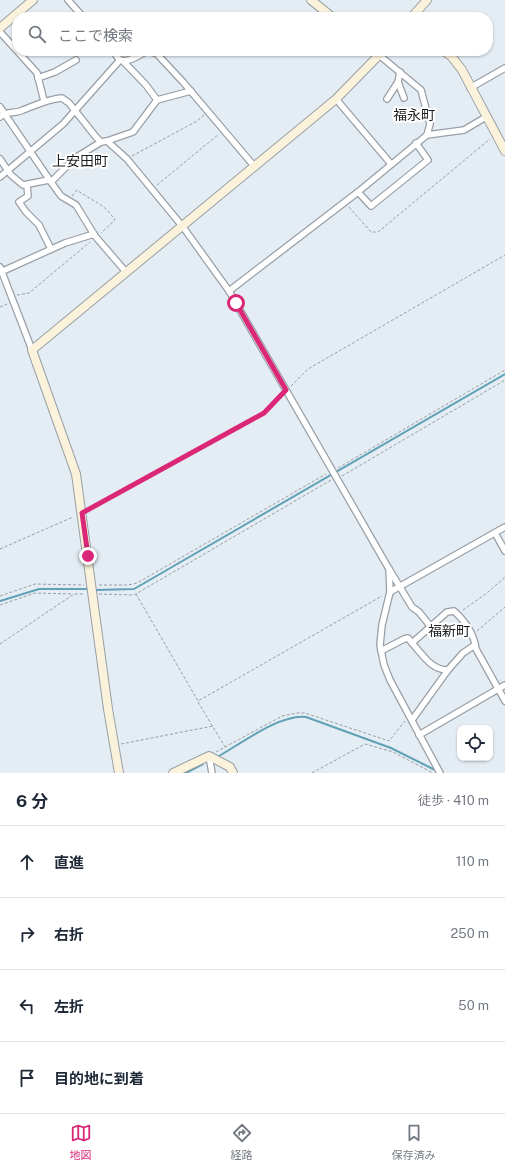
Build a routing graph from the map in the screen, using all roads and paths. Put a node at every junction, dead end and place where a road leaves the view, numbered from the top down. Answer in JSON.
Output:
{"nodes":[{"id":1,"x":34,"y":0,"type":"edge"},
{"id":2,"x":68,"y":0,"type":"edge"},
{"id":3,"x":311,"y":0,"type":"edge"},
{"id":4,"x":427,"y":0,"type":"edge"},
{"id":5,"x":19,"y":12,"type":"edge"},
{"id":6,"x":79,"y":12,"type":"edge"},
{"id":7,"x":326,"y":12,"type":"edge"},
{"id":8,"x":416,"y":12,"type":"edge"},
{"id":9,"x":12,"y":18,"type":"edge"},
{"id":10,"x":0,"y":28,"type":"edge"},
{"id":11,"x":0,"y":32,"type":"edge"},
{"id":12,"x":12,"y":45,"type":"edge"},
{"id":13,"x":22,"y":56,"type":"edge"},
{"id":14,"x":117,"y":56,"type":"edge"},
{"id":15,"x":137,"y":56,"type":"edge"},
{"id":16,"x":159,"y":56,"type":"edge"},
{"id":17,"x":378,"y":56,"type":"edge"},
{"id":18,"x":384,"y":56,"type":"edge"},
{"id":19,"x":451,"y":56,"type":"edge"},
{"id":20,"x":76,"y":60,"type":"dead end"},
{"id":21,"x":121,"y":60,"type":"junction"},
{"id":22,"x":505,"y":68,"type":"edge"},
{"id":23,"x":400,"y":72,"type":"junction"},
{"id":24,"x":38,"y":78,"type":"junction"},
{"id":25,"x":398,"y":82,"type":"junction"},
{"id":26,"x":470,"y":88,"type":"junction"},
{"id":27,"x":191,"y":92,"type":"junction"},
{"id":28,"x":404,"y":98,"type":"dead end"},
{"id":29,"x":336,"y":99,"type":"junction"},
{"id":30,"x":387,"y":99,"type":"dead end"},
{"id":31,"x":157,"y":100,"type":"junction"},
{"id":32,"x":44,"y":101,"type":"junction"},
{"id":33,"x":0,"y":107,"type":"edge"},
{"id":34,"x":74,"y":111,"type":"junction"},
{"id":35,"x":208,"y":111,"type":"junction"},
{"id":36,"x":2,"y":115,"type":"edge"},
{"id":37,"x":486,"y":117,"type":"junction"},
{"id":38,"x":224,"y":130,"type":"junction"},
{"id":39,"x":496,"y":134,"type":"junction"},
{"id":40,"x":427,"y":135,"type":"junction"},
{"id":41,"x":104,"y":141,"type":"junction"},
{"id":42,"x":416,"y":144,"type":"junction"},
{"id":43,"x":30,"y":150,"type":"junction"},
{"id":44,"x":505,"y":151,"type":"edge"},
{"id":45,"x":0,"y":159,"type":"edge"},
{"id":46,"x":127,"y":159,"type":"junction"},
{"id":47,"x":391,"y":164,"type":"junction"},
{"id":48,"x":254,"y":166,"type":"junction"},
{"id":49,"x":8,"y":169,"type":"junction"},
{"id":50,"x":0,"y":176,"type":"edge"},
{"id":51,"x":50,"y":181,"type":"junction"},
{"id":52,"x":27,"y":185,"type":"junction"},
{"id":53,"x":152,"y":189,"type":"junction"},
{"id":54,"x":358,"y":192,"type":"junction"},
{"id":55,"x":70,"y":200,"type":"junction"},
{"id":56,"x":345,"y":202,"type":"junction"},
{"id":57,"x":182,"y":226,"type":"junction"},
{"id":58,"x":95,"y":236,"type":"junction"},
{"id":59,"x":51,"y":249,"type":"junction"},
{"id":60,"x":505,"y":256,"type":"edge"},
{"id":61,"x":1,"y":269,"type":"edge"},
{"id":62,"x":126,"y":272,"type":"junction"},
{"id":63,"x":229,"y":291,"type":"junction"},
{"id":64,"x":13,"y":298,"type":"junction"},
{"id":65,"x":0,"y":307,"type":"edge"},
{"id":66,"x":32,"y":350,"type":"junction"},
{"id":67,"x":505,"y":370,"type":"edge"},
{"id":68,"x":505,"y":380,"type":"edge"},
{"id":69,"x":286,"y":390,"type":"junction"},
{"id":70,"x":333,"y":470,"type":"junction"},
{"id":71,"x":337,"y":478,"type":"junction"},
{"id":72,"x":82,"y":513,"type":"junction"},
{"id":73,"x":505,"y":527,"type":"edge"},
{"id":74,"x":495,"y":533,"type":"junction"},
{"id":75,"x":0,"y":549,"type":"edge"},
{"id":76,"x":505,"y":551,"type":"edge"},
{"id":77,"x":389,"y":569,"type":"junction"},
{"id":78,"x":505,"y":577,"type":"edge"},
{"id":79,"x":92,"y":585,"type":"junction"},
{"id":80,"x":400,"y":586,"type":"junction"},
{"id":81,"x":390,"y":592,"type":"junction"},
{"id":82,"x":74,"y":594,"type":"junction"},
{"id":83,"x":93,"y":594,"type":"junction"},
{"id":84,"x":136,"y":594,"type":"junction"},
{"id":85,"x":0,"y":596,"type":"edge"},
{"id":86,"x":0,"y":605,"type":"edge"},
{"id":87,"x":505,"y":607,"type":"edge"},
{"id":88,"x":457,"y":614,"type":"junction"},
{"id":89,"x":431,"y":627,"type":"junction"},
{"id":90,"x":472,"y":636,"type":"junction"},
{"id":91,"x":412,"y":643,"type":"junction"},
{"id":92,"x":0,"y":644,"type":"edge"},
{"id":93,"x":475,"y":646,"type":"junction"},
{"id":94,"x":381,"y":650,"type":"junction"},
{"id":95,"x":448,"y":670,"type":"junction"},
{"id":96,"x":505,"y":685,"type":"edge"},
{"id":97,"x":498,"y":689,"type":"junction"},
{"id":98,"x":198,"y":701,"type":"junction"},
{"id":99,"x":505,"y":701,"type":"edge"},
{"id":100,"x":410,"y":718,"type":"junction"},
{"id":101,"x":213,"y":726,"type":"junction"},
{"id":102,"x":420,"y":735,"type":"junction"},
{"id":103,"x":114,"y":746,"type":"junction"},
{"id":104,"x":225,"y":747,"type":"junction"},
{"id":105,"x":209,"y":756,"type":"junction"},
{"id":106,"x":119,"y":773,"type":"edge"},
{"id":107,"x":173,"y":773,"type":"edge"},
{"id":108,"x":212,"y":773,"type":"edge"},
{"id":109,"x":233,"y":773,"type":"edge"},
{"id":110,"x":312,"y":773,"type":"edge"},
{"id":111,"x":433,"y":773,"type":"edge"},
{"id":112,"x":440,"y":773,"type":"edge"}],
"edges":[{"from":1,"to":5,"type":"street"},
{"from":2,"to":6,"type":"street"},
{"from":3,"to":7,"type":"street"},
{"from":4,"to":8,"type":"street"},
{"from":9,"to":10,"type":"street"},
{"from":11,"to":12,"type":"street"},
{"from":13,"to":24,"type":"street"},
{"from":14,"to":21,"type":"street"},
{"from":15,"to":21,"type":"street"},
{"from":16,"to":27,"type":"street"},
{"from":17,"to":29,"type":"street"},
{"from":18,"to":23,"type":"street"},
{"from":19,"to":26,"type":"street"},
{"from":20,"to":24,"type":"street"},
{"from":21,"to":31,"type":"street"},
{"from":21,"to":34,"type":"street"},
{"from":22,"to":26,"type":"street"},
{"from":23,"to":25,"type":"street"},
{"from":23,"to":40,"type":"street"},
{"from":24,"to":32,"type":"street"},
{"from":25,"to":28,"type":"street"},
{"from":25,"to":30,"type":"street"},
{"from":26,"to":37,"type":"street"},
{"from":27,"to":31,"type":"street"},
{"from":27,"to":35,"type":"street"},
{"from":29,"to":47,"type":"street"},
{"from":29,"to":48,"type":"street"},
{"from":31,"to":41,"type":"street"},
{"from":32,"to":34,"type":"street"},
{"from":32,"to":36,"type":"street"},
{"from":33,"to":36,"type":"street"},
{"from":34,"to":41,"type":"street"},
{"from":34,"to":43,"type":"street"},
{"from":35,"to":38,"type":"street"},
{"from":35,"to":46,"type":"path"},
{"from":36,"to":43,"type":"street"},
{"from":37,"to":39,"type":"street"},
{"from":37,"to":40,"type":"street"},
{"from":38,"to":48,"type":"street"},
{"from":38,"to":53,"type":"path"},
{"from":39,"to":44,"type":"street"},
{"from":39,"to":56,"type":"path"},
{"from":40,"to":42,"type":"street"},
{"from":41,"to":46,"type":"street"},
{"from":41,"to":51,"type":"street"},
{"from":42,"to":47,"type":"street"},
{"from":42,"to":54,"type":"street"},
{"from":43,"to":49,"type":"street"},
{"from":43,"to":51,"type":"street"},
{"from":45,"to":49,"type":"street"},
{"from":46,"to":53,"type":"street"},
{"from":47,"to":54,"type":"street"},
{"from":48,"to":57,"type":"street"},
{"from":49,"to":50,"type":"street"},
{"from":49,"to":52,"type":"street"},
{"from":51,"to":52,"type":"street"},
{"from":51,"to":55,"type":"street"},
{"from":52,"to":59,"type":"street"},
{"from":53,"to":57,"type":"street"},
{"from":54,"to":56,"type":"street"},
{"from":55,"to":58,"type":"street"},
{"from":55,"to":58,"type":"path"},
{"from":56,"to":63,"type":"street"},
{"from":57,"to":62,"type":"street"},
{"from":57,"to":63,"type":"street"},
{"from":58,"to":59,"type":"street"},
{"from":58,"to":62,"type":"street"},
{"from":58,"to":64,"type":"path"},
{"from":59,"to":61,"type":"street"},
{"from":60,"to":69,"type":"path"},
{"from":61,"to":64,"type":"street"},
{"from":62,"to":66,"type":"street"},
{"from":63,"to":69,"type":"street"},
{"from":64,"to":65,"type":"path"},
{"from":64,"to":66,"type":"street"},
{"from":66,"to":72,"type":"street"},
{"from":67,"to":70,"type":"path"},
{"from":68,"to":71,"type":"path"},
{"from":69,"to":70,"type":"street"},
{"from":69,"to":72,"type":"path"},
{"from":70,"to":71,"type":"street"},
{"from":70,"to":79,"type":"path"},
{"from":71,"to":77,"type":"street"},
{"from":71,"to":84,"type":"path"},
{"from":72,"to":75,"type":"path"},
{"from":72,"to":79,"type":"street"},
{"from":73,"to":74,"type":"street"},
{"from":74,"to":76,"type":"street"},
{"from":74,"to":80,"type":"street"},
{"from":77,"to":80,"type":"street"},
{"from":77,"to":81,"type":"street"},
{"from":78,"to":88,"type":"path"},
{"from":79,"to":83,"type":"street"},
{"from":79,"to":85,"type":"path"},
{"from":80,"to":81,"type":"street"},
{"from":80,"to":89,"type":"street"},
{"from":81,"to":94,"type":"street"},
{"from":81,"to":98,"type":"path"},
{"from":82,"to":83,"type":"path"},
{"from":82,"to":86,"type":"path"},
{"from":82,"to":92,"type":"path"},
{"from":83,"to":84,"type":"path"},
{"from":83,"to":103,"type":"street"},
{"from":84,"to":98,"type":"path"},
{"from":87,"to":90,"type":"path"},
{"from":88,"to":89,"type":"street"},
{"from":88,"to":90,"type":"street"},
{"from":89,"to":91,"type":"street"},
{"from":90,"to":93,"type":"street"},
{"from":91,"to":94,"type":"street"},
{"from":91,"to":95,"type":"street"},
{"from":93,"to":95,"type":"street"},
{"from":93,"to":97,"type":"street"},
{"from":94,"to":100,"type":"street"},
{"from":95,"to":100,"type":"street"},
{"from":96,"to":97,"type":"street"},
{"from":97,"to":99,"type":"street"},
{"from":97,"to":102,"type":"street"},
{"from":98,"to":101,"type":"path"},
{"from":100,"to":102,"type":"street"},
{"from":100,"to":104,"type":"path"},
{"from":101,"to":103,"type":"path"},
{"from":101,"to":104,"type":"path"},
{"from":102,"to":112,"type":"street"},
{"from":103,"to":106,"type":"street"},
{"from":104,"to":105,"type":"path"},
{"from":105,"to":107,"type":"street"},
{"from":105,"to":108,"type":"street"},
{"from":105,"to":109,"type":"street"},
{"from":110,"to":111,"type":"path"}]}
